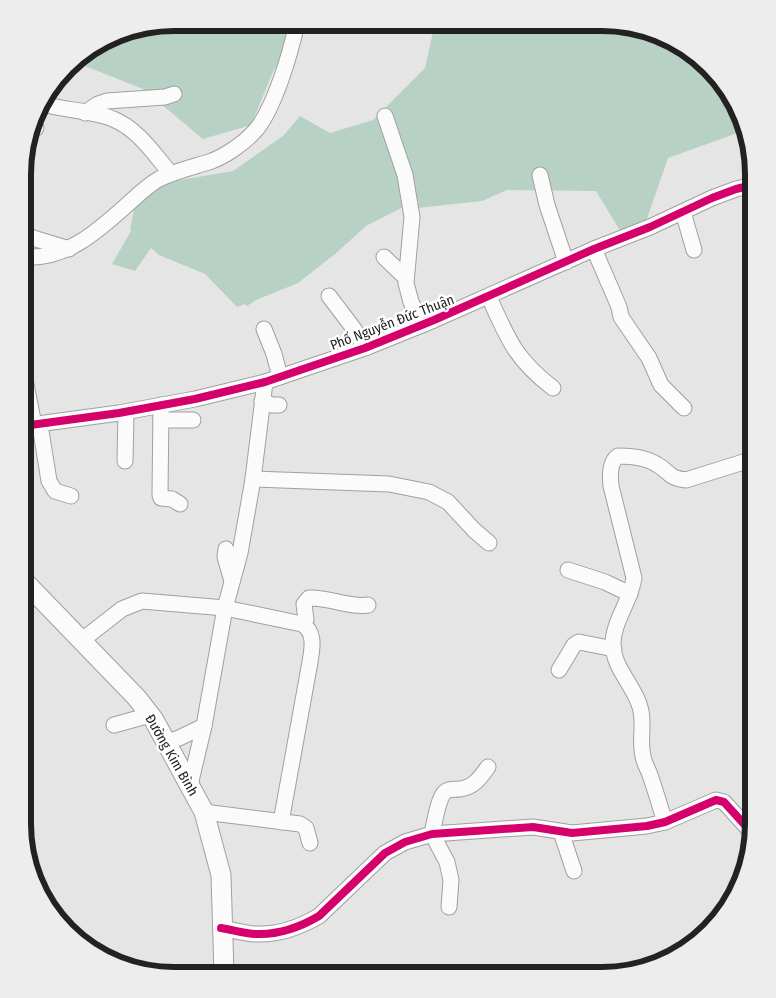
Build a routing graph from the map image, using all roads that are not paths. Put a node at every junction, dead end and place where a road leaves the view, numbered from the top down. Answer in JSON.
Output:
{"nodes":[{"id":1,"x":295,"y":31,"type":"edge"},
{"id":2,"x":174,"y":94,"type":"dead end"},
{"id":3,"x":49,"y":106,"type":"edge"},
{"id":4,"x":85,"y":112,"type":"junction"},
{"id":5,"x":385,"y":116,"type":"dead end"},
{"id":6,"x":172,"y":174,"type":"junction"},
{"id":7,"x":540,"y":175,"type":"dead end"},
{"id":8,"x":745,"y":187,"type":"edge"},
{"id":9,"x":683,"y":212,"type":"junction"},
{"id":10,"x":31,"y":237,"type":"edge"},
{"id":11,"x":69,"y":249,"type":"junction"},
{"id":12,"x":594,"y":249,"type":"junction"},
{"id":13,"x":694,"y":250,"type":"dead end"},
{"id":14,"x":31,"y":256,"type":"edge"},
{"id":15,"x":384,"y":257,"type":"dead end"},
{"id":16,"x":566,"y":262,"type":"junction"},
{"id":17,"x":406,"y":278,"type":"junction"},
{"id":18,"x":329,"y":296,"type":"dead end"},
{"id":19,"x":489,"y":297,"type":"junction"},
{"id":20,"x":422,"y":325,"type":"junction"},
{"id":21,"x":264,"y":329,"type":"dead end"},
{"id":22,"x":365,"y":348,"type":"junction"},
{"id":23,"x":280,"y":377,"type":"junction"},
{"id":24,"x":264,"y":382,"type":"junction"},
{"id":25,"x":553,"y":388,"type":"dead end"},
{"id":26,"x":262,"y":401,"type":"junction"},
{"id":27,"x":279,"y":405,"type":"dead end"},
{"id":28,"x":684,"y":408,"type":"dead end"},
{"id":29,"x":126,"y":412,"type":"junction"},
{"id":30,"x":161,"y":413,"type":"junction"},
{"id":31,"x":193,"y":420,"type":"dead end"},
{"id":32,"x":32,"y":425,"type":"edge"},
{"id":33,"x":125,"y":461,"type":"dead end"},
{"id":34,"x":745,"y":462,"type":"edge"},
{"id":35,"x":252,"y":478,"type":"junction"},
{"id":36,"x":71,"y":496,"type":"dead end"},
{"id":37,"x":180,"y":504,"type":"dead end"},
{"id":38,"x":489,"y":543,"type":"dead end"},
{"id":39,"x":226,"y":549,"type":"dead end"},
{"id":40,"x":568,"y":570,"type":"dead end"},
{"id":41,"x":232,"y":581,"type":"junction"},
{"id":42,"x":31,"y":588,"type":"edge"},
{"id":43,"x":630,"y":594,"type":"junction"},
{"id":44,"x":368,"y":605,"type":"dead end"},
{"id":45,"x":225,"y":608,"type":"junction"},
{"id":46,"x":302,"y":624,"type":"junction"},
{"id":47,"x":81,"y":641,"type":"junction"},
{"id":48,"x":614,"y":649,"type":"junction"},
{"id":49,"x":559,"y":670,"type":"dead end"},
{"id":50,"x":150,"y":715,"type":"junction"},
{"id":51,"x":114,"y":726,"type":"dead end"},
{"id":52,"x":204,"y":726,"type":"junction"},
{"id":53,"x":167,"y":742,"type":"junction"},
{"id":54,"x":488,"y":768,"type":"dead end"},
{"id":55,"x":190,"y":785,"type":"junction"},
{"id":56,"x":204,"y":812,"type":"junction"},
{"id":57,"x":281,"y":822,"type":"junction"},
{"id":58,"x":665,"y":822,"type":"junction"},
{"id":59,"x":744,"y":824,"type":"edge"},
{"id":60,"x":561,"y":832,"type":"junction"},
{"id":61,"x":432,"y":834,"type":"junction"},
{"id":62,"x":310,"y":842,"type":"dead end"},
{"id":63,"x":574,"y":871,"type":"dead end"},
{"id":64,"x":449,"y":907,"type":"dead end"},
{"id":65,"x":221,"y":928,"type":"junction"},
{"id":66,"x":223,"y":966,"type":"edge"}],
"edges":[{"from":1,"to":6,"type":"street"},
{"from":2,"to":4,"type":"street"},
{"from":3,"to":4,"type":"street"},
{"from":4,"to":6,"type":"street"},
{"from":5,"to":17,"type":"street"},
{"from":6,"to":11,"type":"street"},
{"from":7,"to":16,"type":"street"},
{"from":8,"to":9,"type":"street","name":"Phố Nguyễn Đức Thuận"},
{"from":9,"to":12,"type":"street","name":"Phố Nguyễn Đức Thuận"},
{"from":9,"to":13,"type":"street"},
{"from":10,"to":11,"type":"street"},
{"from":11,"to":14,"type":"street"},
{"from":12,"to":16,"type":"street","name":"Phố Nguyễn Đức Thuận"},
{"from":12,"to":28,"type":"street"},
{"from":15,"to":17,"type":"street"},
{"from":16,"to":19,"type":"street","name":"Phố Nguyễn Đức Thuận"},
{"from":17,"to":20,"type":"street"},
{"from":18,"to":22,"type":"street"},
{"from":19,"to":20,"type":"street","name":"Phố Nguyễn Đức Thuận"},
{"from":19,"to":25,"type":"street"},
{"from":20,"to":22,"type":"street","name":"Phố Nguyễn Đức Thuận"},
{"from":21,"to":23,"type":"street"},
{"from":22,"to":23,"type":"street","name":"Phố Nguyễn Đức Thuận"},
{"from":23,"to":24,"type":"street","name":"Phố Nguyễn Đức Thuận"},
{"from":24,"to":26,"type":"street"},
{"from":24,"to":30,"type":"street","name":"Phố Nguyễn Đức Thuận"},
{"from":26,"to":27,"type":"street"},
{"from":26,"to":35,"type":"street"},
{"from":29,"to":30,"type":"street","name":"Phố Nguyễn Đức Thuận"},
{"from":29,"to":32,"type":"street","name":"Phố Nguyễn Đức Thuận"},
{"from":29,"to":33,"type":"street"},
{"from":30,"to":31,"type":"street"},
{"from":30,"to":37,"type":"street"},
{"from":32,"to":36,"type":"street"},
{"from":34,"to":43,"type":"street"},
{"from":35,"to":38,"type":"street"},
{"from":35,"to":41,"type":"street"},
{"from":39,"to":41,"type":"street"},
{"from":40,"to":43,"type":"street"},
{"from":41,"to":45,"type":"street"},
{"from":42,"to":47,"type":"main road","name":"Đường Kim Bình"},
{"from":43,"to":48,"type":"street"},
{"from":44,"to":46,"type":"street"},
{"from":45,"to":46,"type":"street"},
{"from":45,"to":47,"type":"street"},
{"from":45,"to":52,"type":"street"},
{"from":46,"to":57,"type":"street"},
{"from":47,"to":50,"type":"main road","name":"Đường Kim Bình"},
{"from":48,"to":49,"type":"street"},
{"from":48,"to":58,"type":"street"},
{"from":50,"to":51,"type":"street"},
{"from":50,"to":53,"type":"main road","name":"Đường Kim Bình"},
{"from":52,"to":53,"type":"street"},
{"from":52,"to":55,"type":"street"},
{"from":53,"to":55,"type":"main road","name":"Đường Kim Bình"},
{"from":54,"to":61,"type":"street"},
{"from":55,"to":56,"type":"main road","name":"Đường Kim Bình"},
{"from":56,"to":57,"type":"street"},
{"from":56,"to":65,"type":"main road","name":"Đường Kim Bình"},
{"from":57,"to":62,"type":"street"},
{"from":58,"to":59,"type":"street"},
{"from":58,"to":60,"type":"street"},
{"from":60,"to":61,"type":"street"},
{"from":60,"to":63,"type":"street"},
{"from":61,"to":64,"type":"street"},
{"from":61,"to":65,"type":"street"},
{"from":65,"to":66,"type":"main road","name":"Đường Kim Bình"}]}
